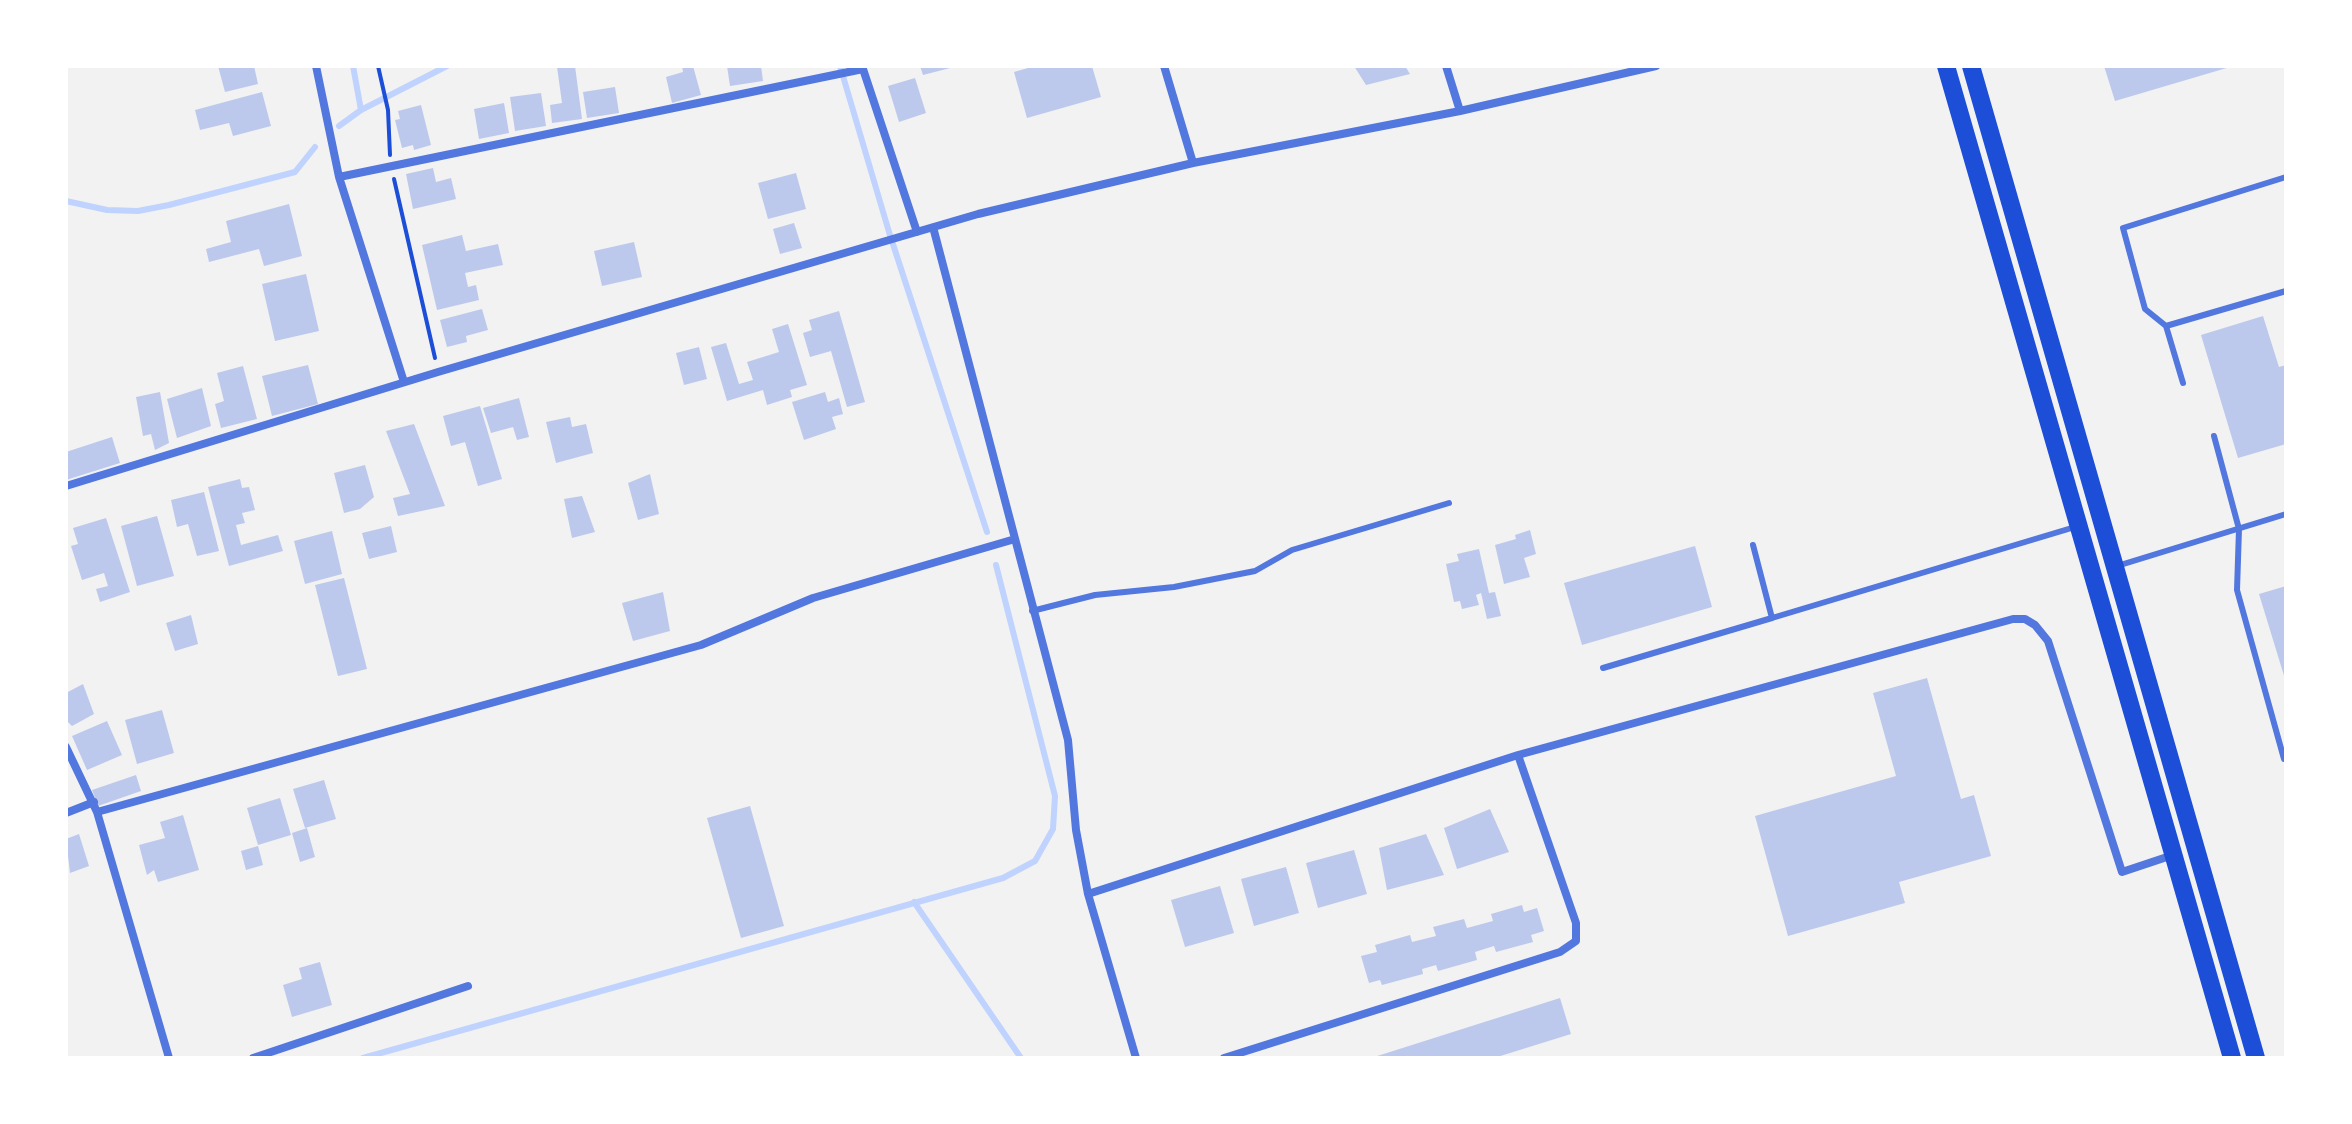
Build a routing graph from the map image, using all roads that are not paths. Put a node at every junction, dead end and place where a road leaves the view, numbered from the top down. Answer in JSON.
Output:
{"nodes":[{"id":1,"x":316,"y":66,"type":"edge"},
{"id":2,"x":1164,"y":66,"type":"edge"},
{"id":3,"x":1446,"y":66,"type":"edge"},
{"id":4,"x":1656,"y":66,"type":"edge"},
{"id":5,"x":1946,"y":66,"type":"edge"},
{"id":6,"x":1971,"y":66,"type":"edge"},
{"id":7,"x":860,"y":69,"type":"edge"},
{"id":8,"x":1460,"y":111,"type":"junction"},
{"id":9,"x":1193,"y":163,"type":"junction"},
{"id":10,"x":339,"y":177,"type":"junction"},
{"id":11,"x":2286,"y":177,"type":"edge"},
{"id":12,"x":933,"y":227,"type":"junction"},
{"id":13,"x":917,"y":232,"type":"junction"},
{"id":14,"x":2286,"y":291,"type":"edge"},
{"id":15,"x":2166,"y":326,"type":"junction"},
{"id":16,"x":404,"y":382,"type":"junction"},
{"id":17,"x":2183,"y":383,"type":"dead end"},
{"id":18,"x":2214,"y":436,"type":"dead end"},
{"id":19,"x":66,"y":486,"type":"edge"},
{"id":20,"x":1449,"y":503,"type":"dead end"},
{"id":21,"x":2286,"y":514,"type":"edge"},
{"id":22,"x":2078,"y":526,"type":"junction"},
{"id":23,"x":2239,"y":529,"type":"junction"},
{"id":24,"x":1015,"y":539,"type":"junction"},
{"id":25,"x":1753,"y":545,"type":"dead end"},
{"id":26,"x":2115,"y":567,"type":"junction"},
{"id":27,"x":1032,"y":611,"type":"junction"},
{"id":28,"x":1772,"y":618,"type":"junction"},
{"id":29,"x":1603,"y":668,"type":"dead end"},
{"id":30,"x":66,"y":747,"type":"edge"},
{"id":31,"x":1518,"y":755,"type":"junction"},
{"id":32,"x":2284,"y":759,"type":"edge"},
{"id":33,"x":95,"y":807,"type":"junction"},
{"id":34,"x":66,"y":813,"type":"edge"},
{"id":35,"x":2173,"y":855,"type":"junction"},
{"id":36,"x":1088,"y":894,"type":"junction"},
{"id":37,"x":468,"y":986,"type":"dead end"},
{"id":38,"x":169,"y":1058,"type":"edge"},
{"id":39,"x":253,"y":1058,"type":"edge"},
{"id":40,"x":1136,"y":1058,"type":"edge"},
{"id":41,"x":1224,"y":1058,"type":"edge"},
{"id":42,"x":2232,"y":1058,"type":"edge"},
{"id":43,"x":2256,"y":1058,"type":"edge"}],
"edges":[{"from":1,"to":10,"type":"street"},
{"from":2,"to":9,"type":"street"},
{"from":3,"to":8,"type":"street"},
{"from":4,"to":8,"type":"street"},
{"from":5,"to":22,"type":"highway"},
{"from":6,"to":26,"type":"highway"},
{"from":7,"to":10,"type":"street"},
{"from":7,"to":13,"type":"street"},
{"from":8,"to":9,"type":"street"},
{"from":9,"to":12,"type":"street"},
{"from":10,"to":16,"type":"street"},
{"from":11,"to":15,"type":"lane"},
{"from":12,"to":13,"type":"street"},
{"from":12,"to":24,"type":"street"},
{"from":13,"to":16,"type":"street"},
{"from":14,"to":15,"type":"lane"},
{"from":15,"to":17,"type":"lane"},
{"from":16,"to":19,"type":"street"},
{"from":18,"to":23,"type":"lane"},
{"from":20,"to":27,"type":"lane"},
{"from":21,"to":23,"type":"lane"},
{"from":22,"to":28,"type":"lane"},
{"from":22,"to":35,"type":"highway"},
{"from":23,"to":26,"type":"lane"},
{"from":23,"to":32,"type":"lane"},
{"from":24,"to":27,"type":"street"},
{"from":24,"to":33,"type":"street"},
{"from":25,"to":28,"type":"lane"},
{"from":26,"to":43,"type":"highway"},
{"from":27,"to":36,"type":"street"},
{"from":28,"to":29,"type":"lane"},
{"from":30,"to":33,"type":"street"},
{"from":31,"to":35,"type":"street"},
{"from":31,"to":36,"type":"street"},
{"from":31,"to":41,"type":"street"},
{"from":33,"to":34,"type":"street"},
{"from":33,"to":38,"type":"street"},
{"from":35,"to":42,"type":"highway"},
{"from":36,"to":40,"type":"street"},
{"from":37,"to":39,"type":"street"}]}
